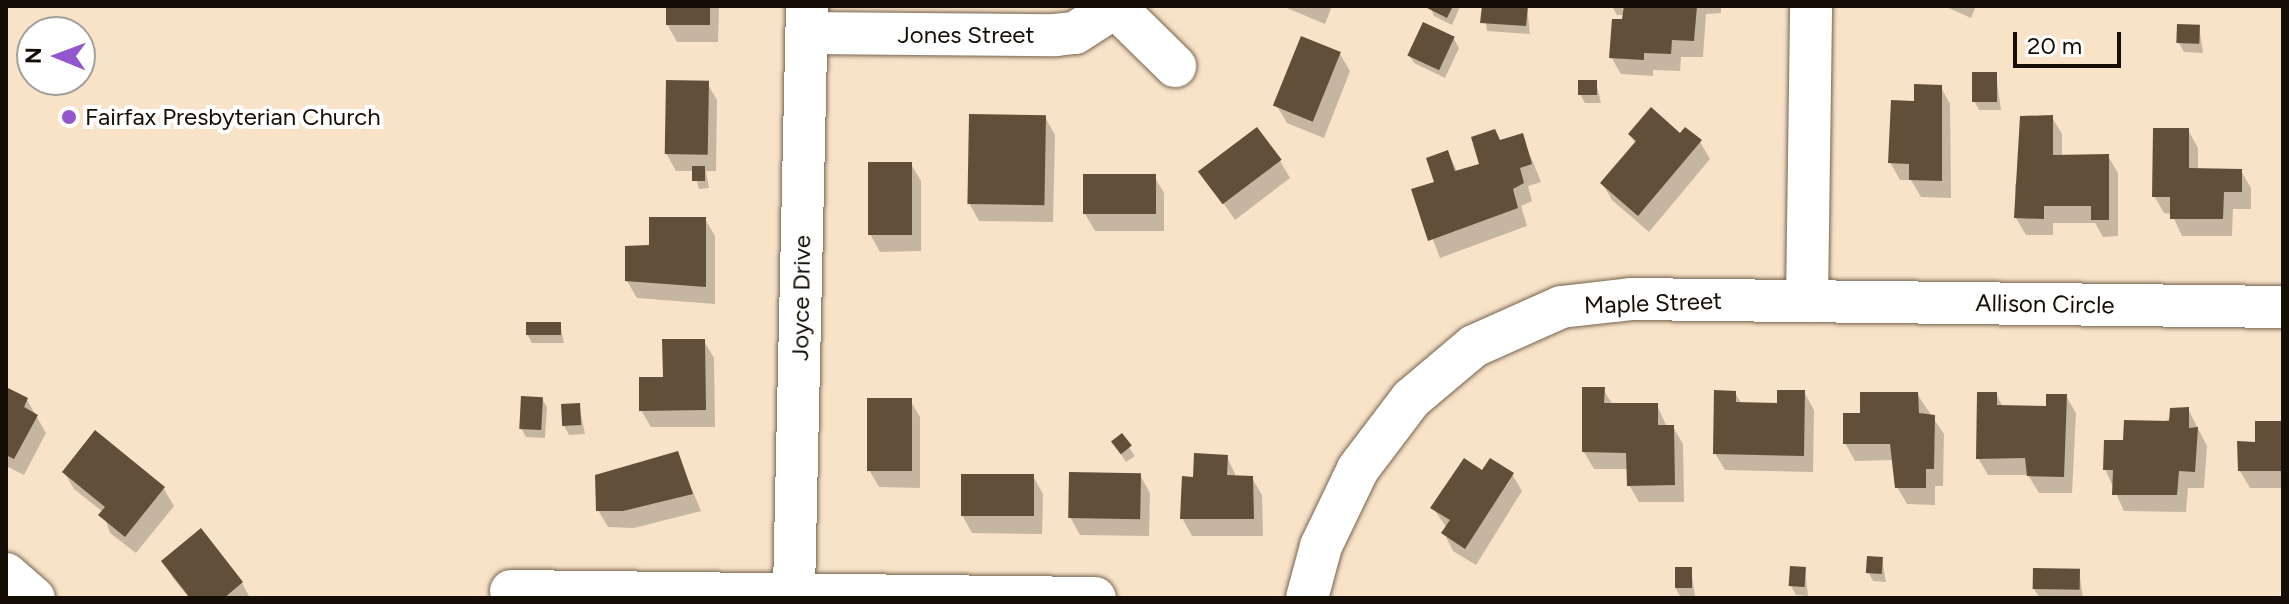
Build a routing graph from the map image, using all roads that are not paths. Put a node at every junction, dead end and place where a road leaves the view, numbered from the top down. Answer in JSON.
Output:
{"nodes":[{"id":1,"x":1811,"y":6,"type":"edge"},
{"id":2,"x":1117,"y":7,"type":"edge"},
{"id":3,"x":807,"y":20,"type":"edge"},
{"id":4,"x":1175,"y":66,"type":"dead end"},
{"id":5,"x":1807,"y":301,"type":"junction"},
{"id":6,"x":2283,"y":307,"type":"edge"},
{"id":7,"x":6,"y":574,"type":"edge"},
{"id":8,"x":511,"y":591,"type":"dead end"},
{"id":9,"x":794,"y":591,"type":"junction"},
{"id":10,"x":34,"y":598,"type":"edge"},
{"id":11,"x":1095,"y":598,"type":"edge"},
{"id":12,"x":1307,"y":598,"type":"edge"}],
"edges":[{"from":1,"to":5,"type":"street"},
{"from":2,"to":3,"type":"street","name":"Jones Street"},
{"from":2,"to":4,"type":"street"},
{"from":3,"to":9,"type":"street","name":"Joyce Drive"},
{"from":5,"to":6,"type":"street","name":"Allison Circle"},
{"from":5,"to":12,"type":"street","name":"Maple Street"},
{"from":7,"to":10,"type":"street"},
{"from":8,"to":9,"type":"street"},
{"from":9,"to":11,"type":"street"}]}
